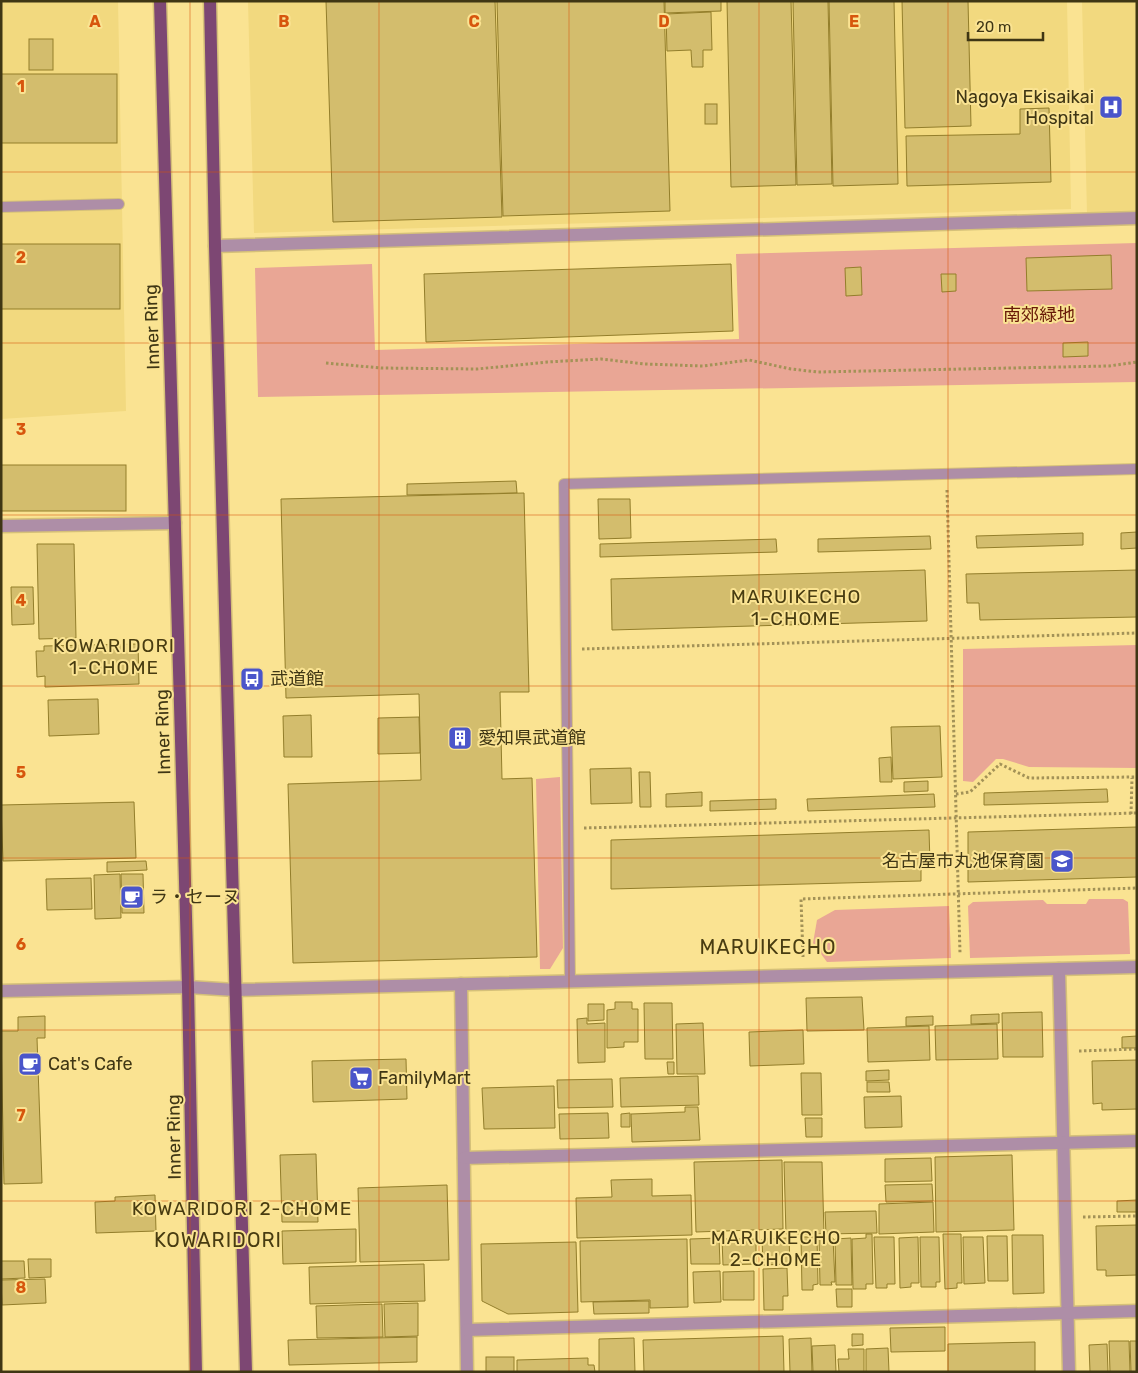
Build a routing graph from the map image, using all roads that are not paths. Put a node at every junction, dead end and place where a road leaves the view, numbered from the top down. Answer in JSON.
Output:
{"nodes":[{"id":1,"x":160,"y":1,"type":"edge"},
{"id":2,"x":210,"y":1,"type":"edge"},
{"id":3,"x":119,"y":204,"type":"dead end"},
{"id":4,"x":1,"y":207,"type":"edge"},
{"id":5,"x":1137,"y":218,"type":"edge"},
{"id":6,"x":215,"y":246,"type":"junction"},
{"id":7,"x":1137,"y":469,"type":"edge"},
{"id":8,"x":175,"y":523,"type":"junction"},
{"id":9,"x":1,"y":526,"type":"edge"},
{"id":10,"x":1137,"y":968,"type":"edge"},
{"id":11,"x":1059,"y":969,"type":"junction"},
{"id":12,"x":570,"y":981,"type":"junction"},
{"id":13,"x":461,"y":984,"type":"junction"},
{"id":14,"x":188,"y":986,"type":"junction"},
{"id":15,"x":235,"y":990,"type":"junction"},
{"id":16,"x":1,"y":992,"type":"edge"},
{"id":17,"x":1137,"y":1140,"type":"edge"},
{"id":18,"x":1063,"y":1142,"type":"junction"},
{"id":19,"x":464,"y":1158,"type":"junction"},
{"id":20,"x":1137,"y":1311,"type":"edge"},
{"id":21,"x":1067,"y":1313,"type":"junction"},
{"id":22,"x":467,"y":1330,"type":"junction"},
{"id":23,"x":196,"y":1372,"type":"edge"},
{"id":24,"x":246,"y":1372,"type":"edge"},
{"id":25,"x":468,"y":1372,"type":"edge"},
{"id":26,"x":1069,"y":1372,"type":"edge"}],
"edges":[{"from":1,"to":8,"type":"main road","name":"Inner Ring"},
{"from":2,"to":6,"type":"main road"},
{"from":3,"to":4,"type":"lane"},
{"from":5,"to":6,"type":"street"},
{"from":6,"to":15,"type":"main road"},
{"from":7,"to":12,"type":"lane"},
{"from":8,"to":9,"type":"street"},
{"from":8,"to":14,"type":"main road","name":"Inner Ring"},
{"from":10,"to":11,"type":"street"},
{"from":11,"to":12,"type":"street"},
{"from":11,"to":18,"type":"street"},
{"from":12,"to":13,"type":"street"},
{"from":13,"to":15,"type":"street"},
{"from":13,"to":19,"type":"street"},
{"from":14,"to":15,"type":"street"},
{"from":14,"to":16,"type":"street"},
{"from":14,"to":23,"type":"main road","name":"Inner Ring"},
{"from":15,"to":24,"type":"main road"},
{"from":17,"to":18,"type":"street"},
{"from":18,"to":19,"type":"street"},
{"from":18,"to":21,"type":"street"},
{"from":19,"to":22,"type":"street"},
{"from":20,"to":21,"type":"street"},
{"from":21,"to":22,"type":"street"},
{"from":21,"to":26,"type":"street"},
{"from":22,"to":25,"type":"street"}]}
